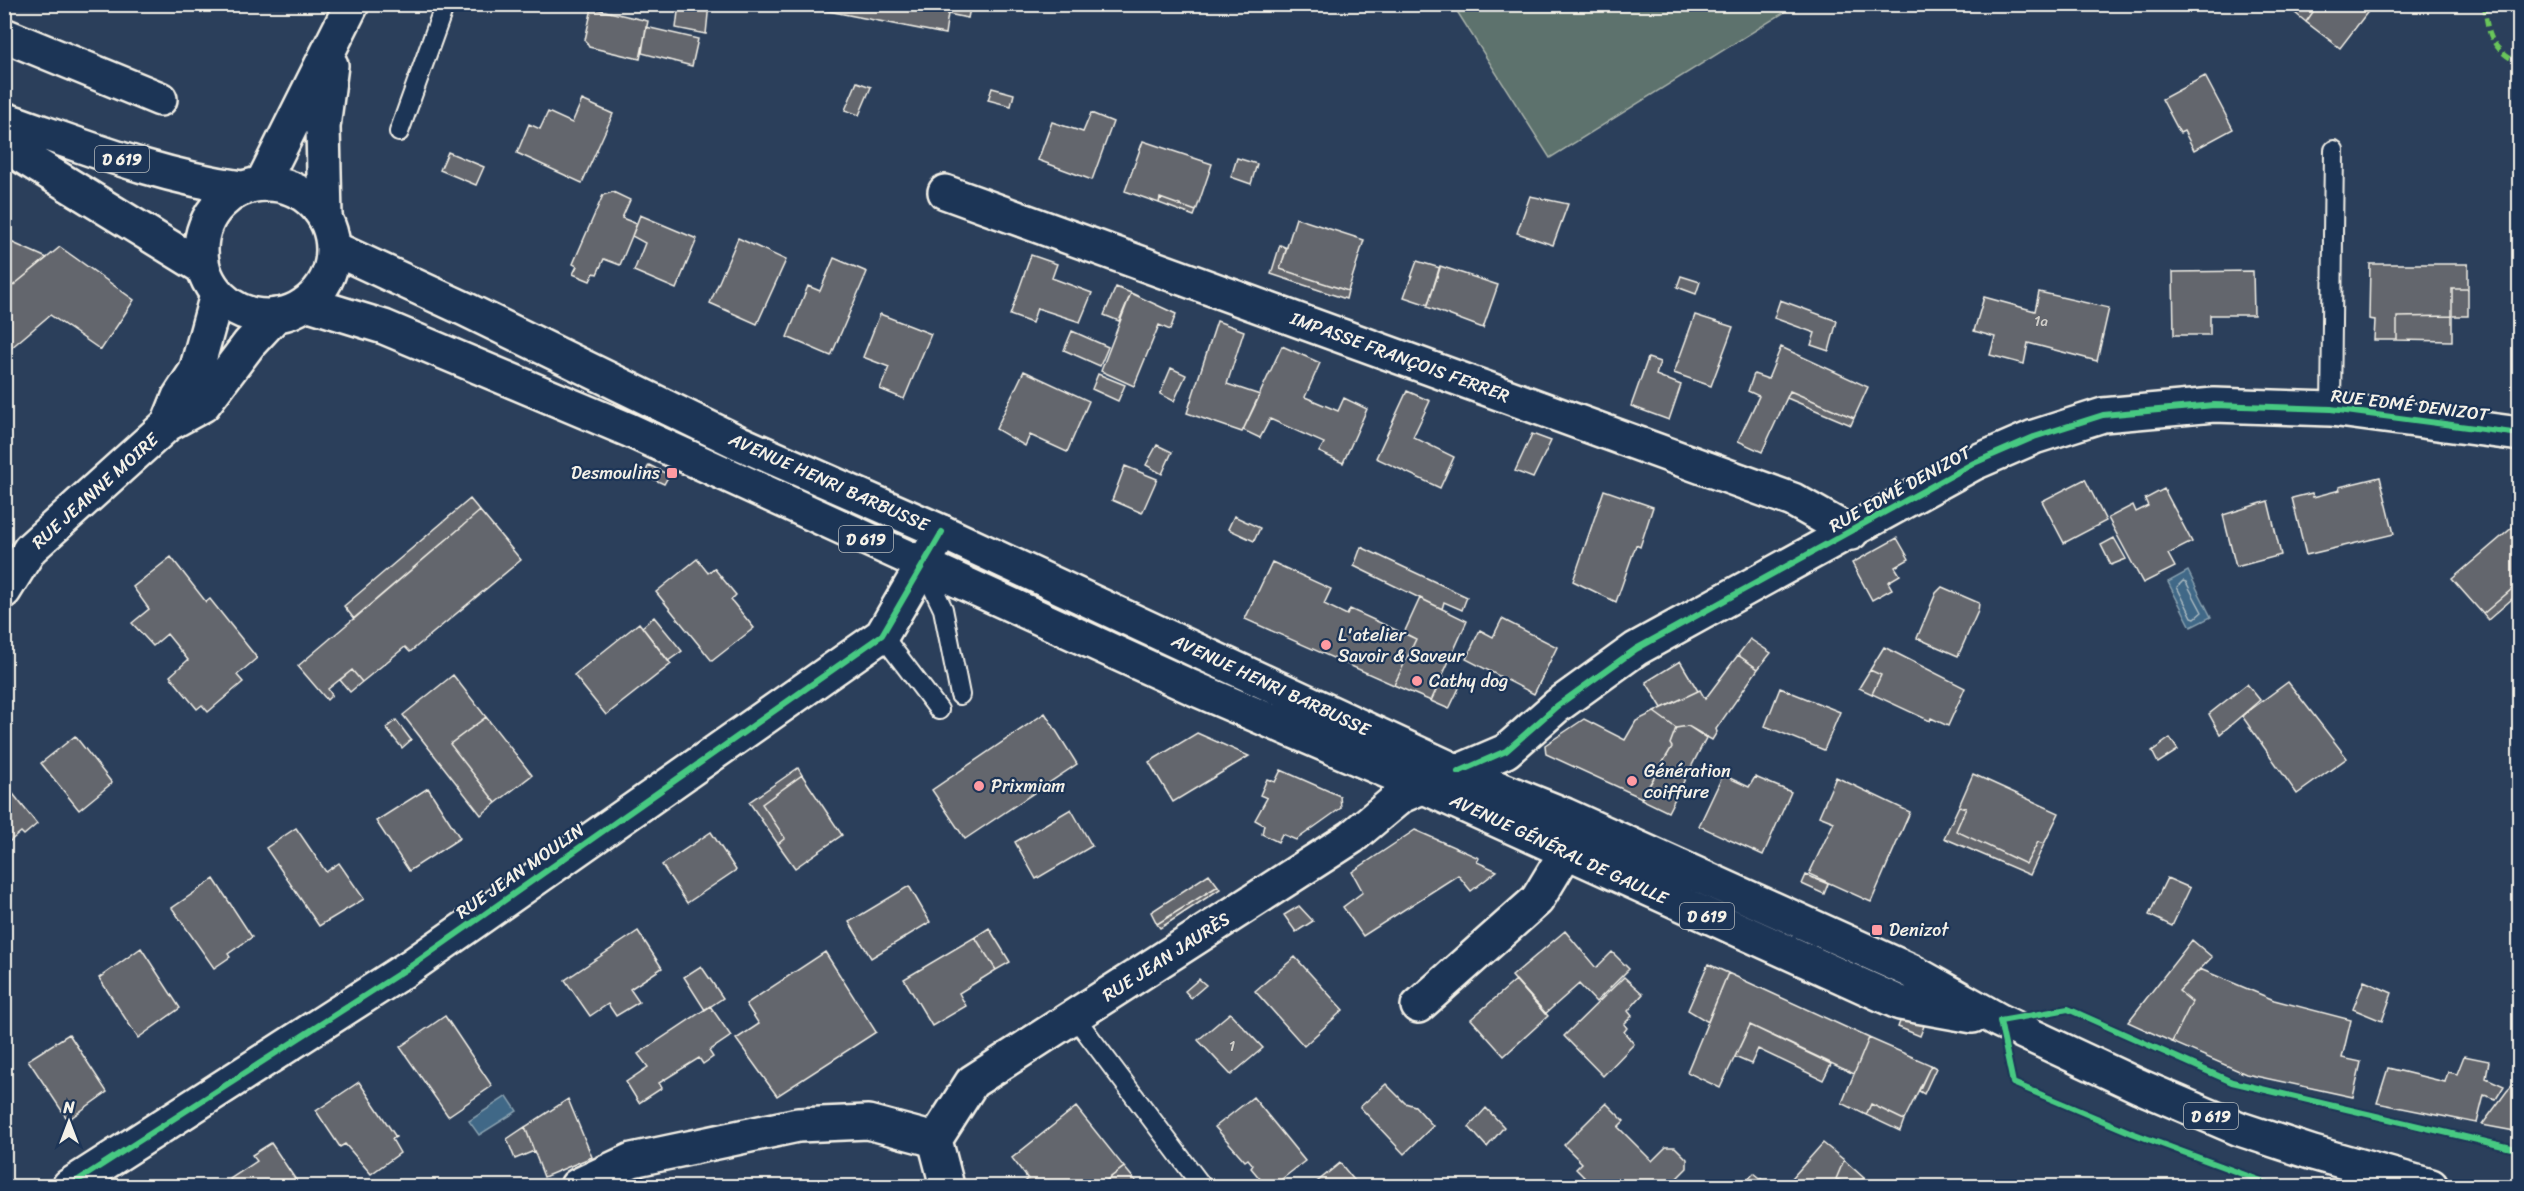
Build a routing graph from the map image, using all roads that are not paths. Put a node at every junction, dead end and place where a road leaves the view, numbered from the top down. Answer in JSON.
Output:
{"nodes":[{"id":1,"x":352,"y":4,"type":"edge"},
{"id":2,"x":445,"y":4,"type":"edge"},
{"id":3,"x":4,"y":35,"type":"edge"},
{"id":4,"x":335,"y":42,"type":"junction"},
{"id":5,"x":160,"y":99,"type":"dead end"},
{"id":6,"x":4,"y":119,"type":"edge"},
{"id":7,"x":399,"y":132,"type":"dead end"},
{"id":8,"x":4,"y":145,"type":"edge"},
{"id":9,"x":2334,"y":150,"type":"dead end"},
{"id":10,"x":252,"y":186,"type":"junction"},
{"id":11,"x":945,"y":192,"type":"dead end"},
{"id":12,"x":329,"y":233,"type":"junction"},
{"id":13,"x":210,"y":281,"type":"junction"},
{"id":14,"x":291,"y":309,"type":"junction"},
{"id":15,"x":2331,"y":409,"type":"junction"},
{"id":16,"x":168,"y":424,"type":"junction"},
{"id":17,"x":2520,"y":434,"type":"edge"},
{"id":18,"x":942,"y":532,"type":"junction"},
{"id":19,"x":1851,"y":533,"type":"junction"},
{"id":20,"x":922,"y":565,"type":"junction"},
{"id":21,"x":4,"y":591,"type":"edge"},
{"id":22,"x":882,"y":635,"type":"junction"},
{"id":23,"x":960,"y":695,"type":"dead end"},
{"id":24,"x":939,"y":710,"type":"dead end"},
{"id":25,"x":1458,"y":772,"type":"junction"},
{"id":26,"x":1422,"y":786,"type":"junction"},
{"id":27,"x":1566,"y":852,"type":"junction"},
{"id":28,"x":1418,"y":1006,"type":"dead end"},
{"id":29,"x":1074,"y":1016,"type":"junction"},
{"id":30,"x":2000,"y":1021,"type":"junction"},
{"id":31,"x":935,"y":1140,"type":"junction"},
{"id":32,"x":69,"y":1186,"type":"edge"},
{"id":33,"x":577,"y":1186,"type":"edge"},
{"id":34,"x":947,"y":1186,"type":"edge"},
{"id":35,"x":1202,"y":1186,"type":"edge"},
{"id":36,"x":2431,"y":1186,"type":"edge"}],
"edges":[{"from":1,"to":4,"type":"street"},
{"from":2,"to":7,"type":"lane"},
{"from":3,"to":5,"type":"street"},
{"from":4,"to":10,"type":"street"},
{"from":4,"to":12,"type":"street"},
{"from":6,"to":10,"type":"street","number":"D 619"},
{"from":8,"to":13,"type":"street","number":"D 619"},
{"from":9,"to":15,"type":"lane"},
{"from":10,"to":12,"type":"street"},
{"from":10,"to":13,"type":"street"},
{"from":11,"to":19,"type":"street","name":"IMPASSE FRANÇOIS FERRER"},
{"from":12,"to":14,"type":"street"},
{"from":12,"to":18,"type":"street","name":"AVENUE HENRI BARBUSSE","number":"D 619"},
{"from":13,"to":14,"type":"street"},
{"from":13,"to":16,"type":"street","name":"RUE JEANNE MOIRE"},
{"from":14,"to":16,"type":"street","name":"RUE JEANNE MOIRE"},
{"from":14,"to":20,"type":"street","name":"AVENUE HENRI BARBUSSE","number":"D 619"},
{"from":15,"to":17,"type":"street","name":"RUE EDMÉ DENIZOT"},
{"from":15,"to":19,"type":"street","name":"RUE EDMÉ DENIZOT"},
{"from":16,"to":21,"type":"street","name":"RUE JEANNE MOIRE"},
{"from":18,"to":20,"type":"street","name":"RUE JEAN MOULIN"},
{"from":18,"to":25,"type":"street","name":"AVENUE HENRI BARBUSSE","number":"D 619"},
{"from":19,"to":25,"type":"street","name":"RUE EDMÉ DENIZOT"},
{"from":20,"to":22,"type":"street","name":"RUE JEAN MOULIN"},
{"from":20,"to":23,"type":"lane"},
{"from":20,"to":26,"type":"street","name":"AVENUE HENRI BARBUSSE","number":"D 619"},
{"from":22,"to":24,"type":"lane"},
{"from":22,"to":32,"type":"street","name":"RUE JEAN MOULIN"},
{"from":25,"to":26,"type":"street","name":"RUE JEAN JAURÈS"},
{"from":25,"to":30,"type":"street","name":"AVENUE GÉNÉRAL DE GAULLE","number":"D 619"},
{"from":26,"to":27,"type":"street","name":"AVENUE GÉNÉRAL DE GAULLE","number":"D 619"},
{"from":26,"to":29,"type":"street","name":"RUE JEAN JAURÈS"},
{"from":27,"to":28,"type":"street"},
{"from":27,"to":30,"type":"street","name":"AVENUE GÉNÉRAL DE GAULLE","number":"D 619"},
{"from":29,"to":31,"type":"street","name":"RUE JEAN JAURÈS"},
{"from":29,"to":35,"type":"lane"},
{"from":30,"to":36,"type":"street","name":"AVENUE GÉNÉRAL DE GAULLE","number":"D 619"},
{"from":31,"to":33,"type":"street"},
{"from":31,"to":34,"type":"street"}]}
